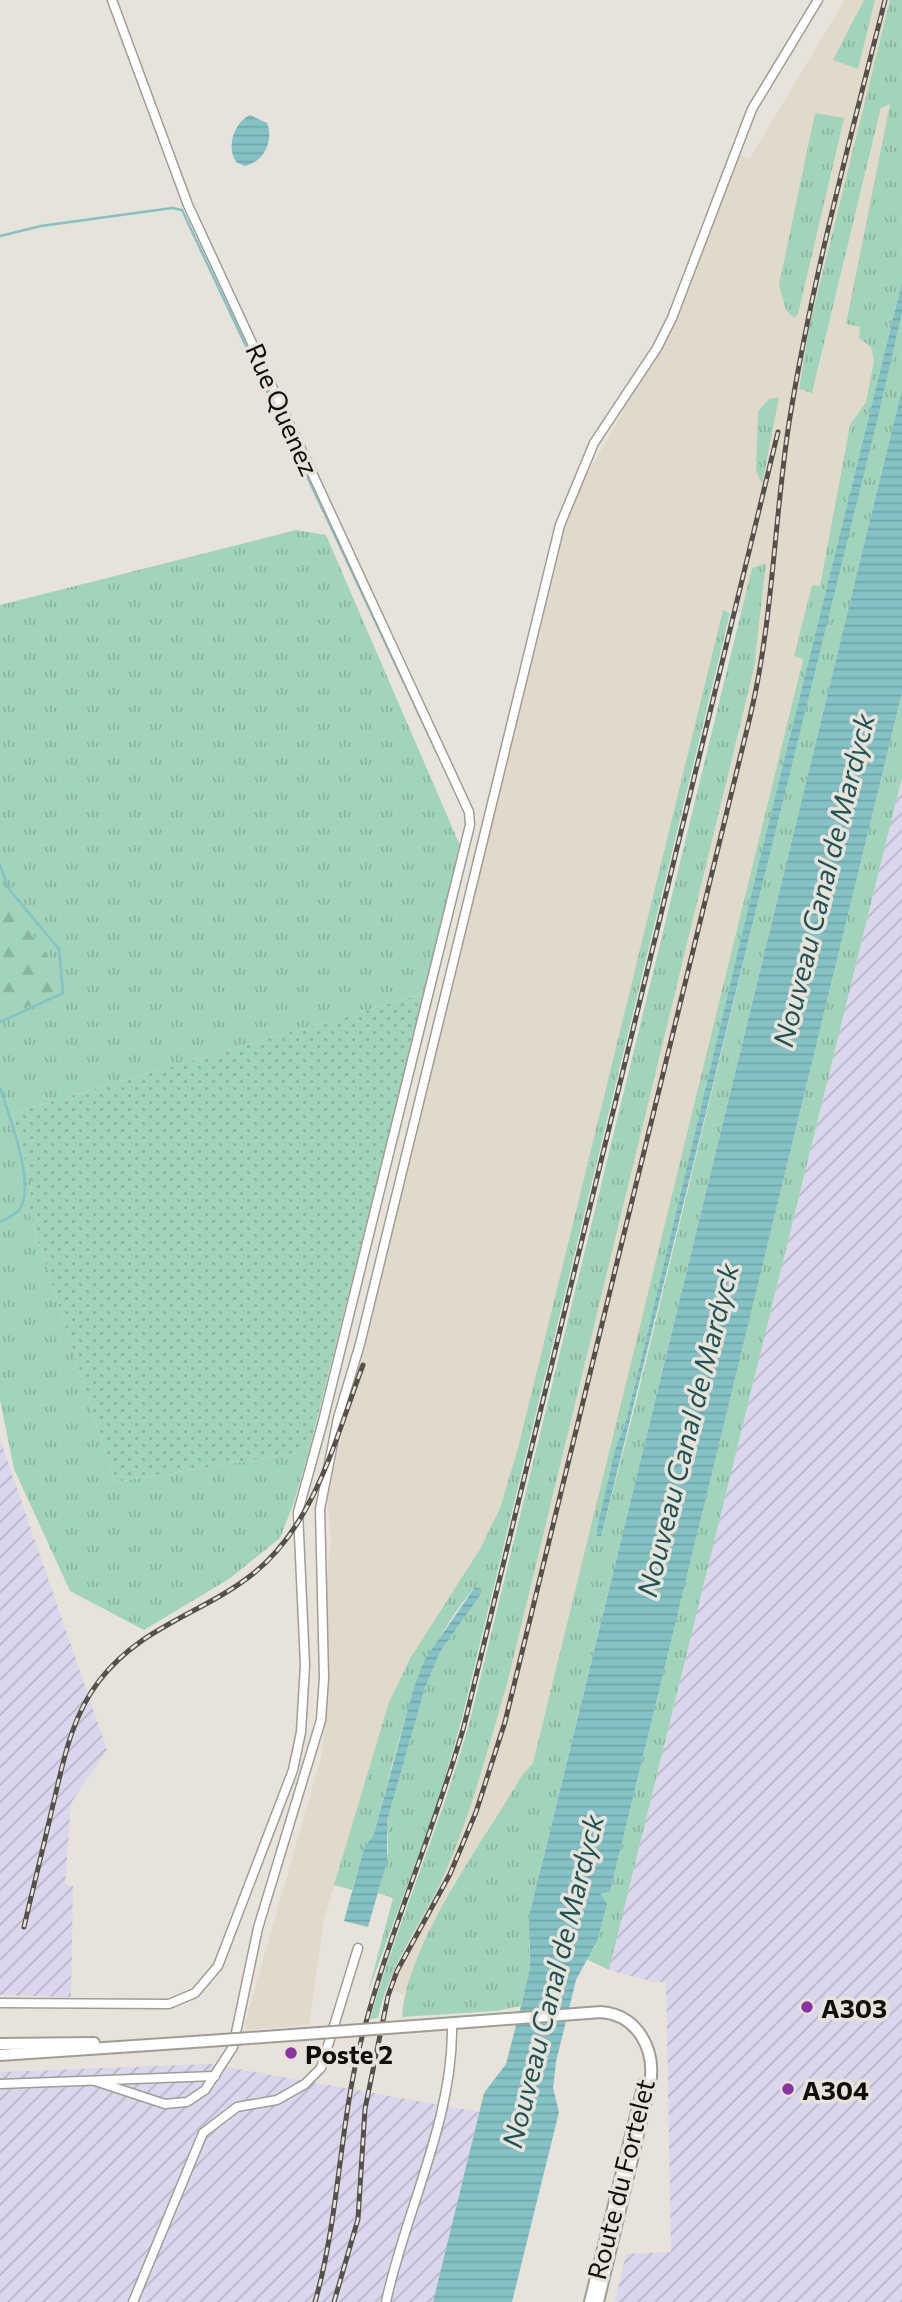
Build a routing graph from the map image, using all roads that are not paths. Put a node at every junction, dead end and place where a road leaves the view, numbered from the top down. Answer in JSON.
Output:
{"nodes":[{"id":1,"x":112,"y":0,"type":"edge"},
{"id":2,"x":818,"y":0,"type":"edge"},
{"id":3,"x":358,"y":1948,"type":"dead end"},
{"id":4,"x":0,"y":2003,"type":"edge"},
{"id":5,"x":452,"y":2023,"type":"junction"},
{"id":6,"x":0,"y":2044,"type":"edge"},
{"id":7,"x":145,"y":2044,"type":"junction"},
{"id":8,"x":0,"y":2055,"type":"edge"},
{"id":9,"x":650,"y":2057,"type":"junction"},
{"id":10,"x":215,"y":2076,"type":"junction"},
{"id":11,"x":95,"y":2081,"type":"junction"},
{"id":12,"x":0,"y":2084,"type":"edge"},
{"id":13,"x":134,"y":2302,"type":"edge"},
{"id":14,"x":386,"y":2302,"type":"edge"},
{"id":15,"x":590,"y":2302,"type":"edge"},
{"id":16,"x":598,"y":2302,"type":"edge"}],
"edges":[{"from":1,"to":4,"type":"street","name":"Rue Quenez"},
{"from":2,"to":10,"type":"street"},
{"from":3,"to":13,"type":"street"},
{"from":5,"to":7,"type":"main road","name":"Route du Fortelet","bridge":true},
{"from":5,"to":9,"type":"main road","name":"Route du Fortelet"},
{"from":5,"to":14,"type":"street"},
{"from":6,"to":7,"type":"main road"},
{"from":7,"to":8,"type":"main road"},
{"from":9,"to":15,"type":"main road","name":"Route du Fortelet"},
{"from":9,"to":16,"type":"main road","name":"Route du Fortelet"},
{"from":10,"to":11,"type":"street"},
{"from":10,"to":11,"type":"street"},
{"from":11,"to":12,"type":"street"}]}
